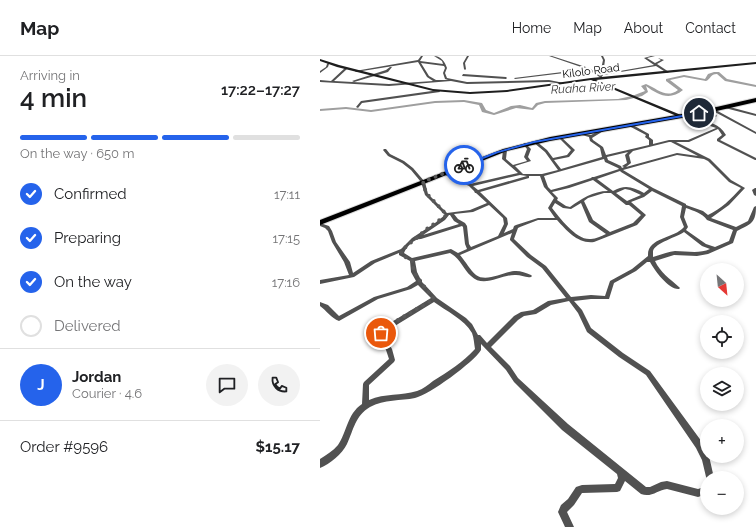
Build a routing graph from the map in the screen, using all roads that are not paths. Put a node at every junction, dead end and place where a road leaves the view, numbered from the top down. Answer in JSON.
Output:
{"nodes":[{"id":1,"x":422,"y":56,"type":"edge"},
{"id":2,"x":435,"y":56,"type":"edge"},
{"id":3,"x":468,"y":56,"type":"edge"},
{"id":4,"x":550,"y":56,"type":"edge"},
{"id":5,"x":602,"y":56,"type":"edge"},
{"id":6,"x":654,"y":56,"type":"edge"},
{"id":7,"x":659,"y":58,"type":"dead end"},
{"id":8,"x":320,"y":60,"type":"edge"},
{"id":9,"x":419,"y":62,"type":"junction"},
{"id":10,"x":756,"y":63,"type":"edge"},
{"id":11,"x":328,"y":64,"type":"junction"},
{"id":12,"x":446,"y":65,"type":"junction"},
{"id":13,"x":656,"y":65,"type":"junction"},
{"id":14,"x":346,"y":68,"type":"junction"},
{"id":15,"x":391,"y":68,"type":"dead end"},
{"id":16,"x":465,"y":69,"type":"dead end"},
{"id":17,"x":588,"y":70,"type":"junction"},
{"id":18,"x":356,"y":71,"type":"junction"},
{"id":19,"x":320,"y":72,"type":"edge"},
{"id":20,"x":668,"y":72,"type":"junction"},
{"id":21,"x":372,"y":75,"type":"junction"},
{"id":22,"x":463,"y":75,"type":"dead end"},
{"id":23,"x":600,"y":76,"type":"junction"},
{"id":24,"x":514,"y":79,"type":"junction"},
{"id":25,"x":590,"y":79,"type":"junction"},
{"id":26,"x":451,"y":80,"type":"junction"},
{"id":27,"x":320,"y":81,"type":"edge"},
{"id":28,"x":538,"y":81,"type":"junction"},
{"id":29,"x":331,"y":82,"type":"junction"},
{"id":30,"x":435,"y":82,"type":"junction"},
{"id":31,"x":349,"y":83,"type":"junction"},
{"id":32,"x":406,"y":83,"type":"junction"},
{"id":33,"x":563,"y":83,"type":"junction"},
{"id":34,"x":439,"y":91,"type":"junction"},
{"id":35,"x":756,"y":100,"type":"edge"},
{"id":36,"x":726,"y":107,"type":"junction"},
{"id":37,"x":357,"y":108,"type":"dead end"},
{"id":38,"x":715,"y":113,"type":"junction"},
{"id":39,"x":687,"y":115,"type":"junction"},
{"id":40,"x":756,"y":115,"type":"edge"},
{"id":41,"x":679,"y":116,"type":"junction"},
{"id":42,"x":630,"y":125,"type":"junction"},
{"id":43,"x":719,"y":128,"type":"junction"},
{"id":44,"x":604,"y":129,"type":"junction"},
{"id":45,"x":756,"y":133,"type":"edge"},
{"id":46,"x":579,"y":134,"type":"junction"},
{"id":47,"x":590,"y":136,"type":"junction"},
{"id":48,"x":560,"y":137,"type":"junction"},
{"id":49,"x":535,"y":142,"type":"junction"},
{"id":50,"x":672,"y":142,"type":"junction"},
{"id":51,"x":525,"y":144,"type":"junction"},
{"id":52,"x":651,"y":145,"type":"junction"},
{"id":53,"x":385,"y":150,"type":"dead end"},
{"id":54,"x":505,"y":150,"type":"junction"},
{"id":55,"x":632,"y":150,"type":"junction"},
{"id":56,"x":604,"y":158,"type":"junction"},
{"id":57,"x":552,"y":159,"type":"junction"},
{"id":58,"x":706,"y":159,"type":"junction"},
{"id":59,"x":756,"y":159,"type":"edge"},
{"id":60,"x":512,"y":166,"type":"junction"},
{"id":61,"x":621,"y":169,"type":"junction"},
{"id":62,"x":560,"y":170,"type":"junction"},
{"id":63,"x":444,"y":173,"type":"junction"},
{"id":64,"x":521,"y":174,"type":"junction"},
{"id":65,"x":534,"y":175,"type":"junction"},
{"id":66,"x":542,"y":176,"type":"junction"},
{"id":67,"x":593,"y":178,"type":"junction"},
{"id":68,"x":423,"y":182,"type":"junction"},
{"id":69,"x":470,"y":185,"type":"junction"},
{"id":70,"x":652,"y":189,"type":"junction"},
{"id":71,"x":756,"y":189,"type":"edge"},
{"id":72,"x":549,"y":191,"type":"junction"},
{"id":73,"x":476,"y":192,"type":"junction"},
{"id":74,"x":612,"y":192,"type":"junction"},
{"id":75,"x":644,"y":195,"type":"junction"},
{"id":76,"x":756,"y":195,"type":"edge"},
{"id":77,"x":554,"y":200,"type":"junction"},
{"id":78,"x":582,"y":201,"type":"junction"},
{"id":79,"x":488,"y":204,"type":"junction"},
{"id":80,"x":628,"y":204,"type":"junction"},
{"id":81,"x":684,"y":206,"type":"junction"},
{"id":82,"x":756,"y":207,"type":"edge"},
{"id":83,"x":449,"y":214,"type":"junction"},
{"id":84,"x":708,"y":217,"type":"junction"},
{"id":85,"x":559,"y":219,"type":"junction"},
{"id":86,"x":320,"y":224,"type":"edge"},
{"id":87,"x":463,"y":224,"type":"junction"},
{"id":88,"x":736,"y":229,"type":"junction"},
{"id":89,"x":515,"y":230,"type":"junction"},
{"id":90,"x":684,"y":230,"type":"junction"},
{"id":91,"x":609,"y":234,"type":"junction"},
{"id":92,"x":500,"y":236,"type":"junction"},
{"id":93,"x":415,"y":239,"type":"junction"},
{"id":94,"x":470,"y":249,"type":"junction"},
{"id":95,"x":715,"y":249,"type":"junction"},
{"id":96,"x":402,"y":250,"type":"junction"},
{"id":97,"x":457,"y":255,"type":"junction"},
{"id":98,"x":651,"y":258,"type":"junction"},
{"id":99,"x":411,"y":260,"type":"junction"},
{"id":100,"x":352,"y":276,"type":"junction"},
{"id":101,"x":529,"y":276,"type":"dead end"},
{"id":102,"x":420,"y":281,"type":"junction"},
{"id":103,"x":320,"y":282,"type":"edge"},
{"id":104,"x":677,"y":288,"type":"dead end"},
{"id":105,"x":434,"y":299,"type":"junction"},
{"id":106,"x":570,"y":299,"type":"junction"},
{"id":107,"x":320,"y":304,"type":"edge"},
{"id":108,"x":478,"y":337,"type":"junction"},
{"id":109,"x":487,"y":347,"type":"junction"},
{"id":110,"x":365,"y":407,"type":"junction"},
{"id":111,"x":320,"y":464,"type":"edge"},
{"id":112,"x":709,"y":471,"type":"edge"},
{"id":113,"x":621,"y":473,"type":"junction"},
{"id":114,"x":700,"y":492,"type":"edge"},
{"id":115,"x":570,"y":527,"type":"edge"}],
"edges":[{"from":1,"to":9,"type":"street"},
{"from":2,"to":12,"type":"street"},
{"from":3,"to":16,"type":"street"},
{"from":4,"to":17,"type":"street"},
{"from":5,"to":23,"type":"street"},
{"from":6,"to":13,"type":"street"},
{"from":7,"to":13,"type":"street"},
{"from":8,"to":11,"type":"main road","name":"Kilolo Road"},
{"from":9,"to":12,"type":"street"},
{"from":9,"to":18,"type":"street"},
{"from":9,"to":30,"type":"street"},
{"from":10,"to":20,"type":"main road","name":"Kilolo Road"},
{"from":11,"to":14,"type":"main road","name":"Kilolo Road"},
{"from":11,"to":19,"type":"street"},
{"from":12,"to":26,"type":"street"},
{"from":13,"to":20,"type":"street"},
{"from":13,"to":23,"type":"street"},
{"from":14,"to":18,"type":"main road","name":"Kilolo Road"},
{"from":14,"to":29,"type":"street"},
{"from":15,"to":21,"type":"street"},
{"from":17,"to":23,"type":"street"},
{"from":17,"to":24,"type":"street"},
{"from":18,"to":21,"type":"main road","name":"Kilolo Road"},
{"from":20,"to":23,"type":"main road","name":"Kilolo Road"},
{"from":21,"to":31,"type":"street"},
{"from":21,"to":32,"type":"main road","name":"Kilolo Road"},
{"from":22,"to":24,"type":"street"},
{"from":23,"to":25,"type":"main road","name":"Kilolo Road"},
{"from":24,"to":28,"type":"street"},
{"from":25,"to":33,"type":"main road","name":"Kilolo Road"},
{"from":25,"to":41,"type":"main road"},
{"from":26,"to":28,"type":"street"},
{"from":26,"to":30,"type":"street"},
{"from":27,"to":29,"type":"street"},
{"from":28,"to":33,"type":"street"},
{"from":29,"to":31,"type":"street"},
{"from":30,"to":32,"type":"street"},
{"from":31,"to":32,"type":"street"},
{"from":32,"to":34,"type":"main road","name":"Kilolo Road"},
{"from":33,"to":34,"type":"main road","name":"Kilolo Road"},
{"from":34,"to":37,"type":"street"},
{"from":35,"to":36,"type":"highway"},
{"from":36,"to":38,"type":"highway"},
{"from":36,"to":40,"type":"street"},
{"from":38,"to":39,"type":"highway"},
{"from":38,"to":45,"type":"street"},
{"from":39,"to":41,"type":"highway"},
{"from":39,"to":43,"type":"street"},
{"from":41,"to":42,"type":"highway"},
{"from":42,"to":44,"type":"highway"},
{"from":42,"to":52,"type":"street"},
{"from":43,"to":50,"type":"street"},
{"from":43,"to":59,"type":"street"},
{"from":44,"to":46,"type":"highway"},
{"from":44,"to":47,"type":"street"},
{"from":46,"to":47,"type":"street"},
{"from":46,"to":48,"type":"highway"},
{"from":47,"to":56,"type":"street"},
{"from":48,"to":49,"type":"highway"},
{"from":48,"to":57,"type":"street"},
{"from":49,"to":51,"type":"highway"},
{"from":49,"to":57,"type":"street"},
{"from":50,"to":52,"type":"street"},
{"from":50,"to":58,"type":"street"},
{"from":51,"to":54,"type":"highway"},
{"from":51,"to":60,"type":"street"},
{"from":52,"to":55,"type":"street"},
{"from":53,"to":68,"type":"street"},
{"from":54,"to":60,"type":"street"},
{"from":54,"to":63,"type":"highway"},
{"from":55,"to":56,"type":"street"},
{"from":55,"to":61,"type":"street"},
{"from":56,"to":61,"type":"street"},
{"from":56,"to":62,"type":"street"},
{"from":57,"to":62,"type":"street"},
{"from":58,"to":61,"type":"street"},
{"from":58,"to":84,"type":"street"},
{"from":60,"to":64,"type":"street"},
{"from":61,"to":67,"type":"street"},
{"from":61,"to":70,"type":"street"},
{"from":62,"to":66,"type":"street"},
{"from":63,"to":68,"type":"highway"},
{"from":63,"to":69,"type":"street"},
{"from":64,"to":65,"type":"street"},
{"from":64,"to":69,"type":"street"},
{"from":65,"to":66,"type":"street"},
{"from":65,"to":73,"type":"street"},
{"from":66,"to":72,"type":"street"},
{"from":67,"to":72,"type":"street"},
{"from":67,"to":74,"type":"street"},
{"from":68,"to":83,"type":"street"},
{"from":68,"to":86,"type":"highway"},
{"from":69,"to":73,"type":"street"},
{"from":70,"to":75,"type":"street"},
{"from":70,"to":81,"type":"street"},
{"from":71,"to":76,"type":"street"},
{"from":72,"to":77,"type":"street"},
{"from":73,"to":79,"type":"street"},
{"from":74,"to":75,"type":"street"},
{"from":74,"to":78,"type":"street"},
{"from":74,"to":80,"type":"street"},
{"from":75,"to":80,"type":"street"},
{"from":77,"to":78,"type":"street"},
{"from":77,"to":85,"type":"street"},
{"from":78,"to":91,"type":"street"},
{"from":79,"to":83,"type":"street"},
{"from":79,"to":92,"type":"street"},
{"from":80,"to":91,"type":"street"},
{"from":81,"to":84,"type":"street"},
{"from":81,"to":90,"type":"street"},
{"from":82,"to":88,"type":"street"},
{"from":83,"to":87,"type":"street"},
{"from":83,"to":93,"type":"street"},
{"from":84,"to":88,"type":"street"},
{"from":85,"to":89,"type":"street"},
{"from":85,"to":91,"type":"street"},
{"from":86,"to":100,"type":"street"},
{"from":87,"to":93,"type":"street"},
{"from":87,"to":94,"type":"street"},
{"from":88,"to":95,"type":"street"},
{"from":89,"to":92,"type":"street"},
{"from":89,"to":106,"type":"street"},
{"from":90,"to":95,"type":"street"},
{"from":90,"to":98,"type":"street"},
{"from":92,"to":94,"type":"street"},
{"from":93,"to":96,"type":"street"},
{"from":94,"to":97,"type":"street"},
{"from":95,"to":98,"type":"street"},
{"from":96,"to":99,"type":"street"},
{"from":96,"to":100,"type":"street"},
{"from":97,"to":99,"type":"street"},
{"from":97,"to":101,"type":"street"},
{"from":98,"to":104,"type":"street"},
{"from":98,"to":106,"type":"street"},
{"from":99,"to":102,"type":"street"},
{"from":100,"to":103,"type":"street"},
{"from":102,"to":105,"type":"street"},
{"from":102,"to":107,"type":"street"},
{"from":105,"to":108,"type":"street"},
{"from":105,"to":110,"type":"street"},
{"from":106,"to":109,"type":"street"},
{"from":106,"to":112,"type":"street"},
{"from":108,"to":109,"type":"street"},
{"from":108,"to":110,"type":"street"},
{"from":109,"to":113,"type":"street"},
{"from":110,"to":111,"type":"street"},
{"from":113,"to":114,"type":"street"},
{"from":113,"to":115,"type":"street"}]}
